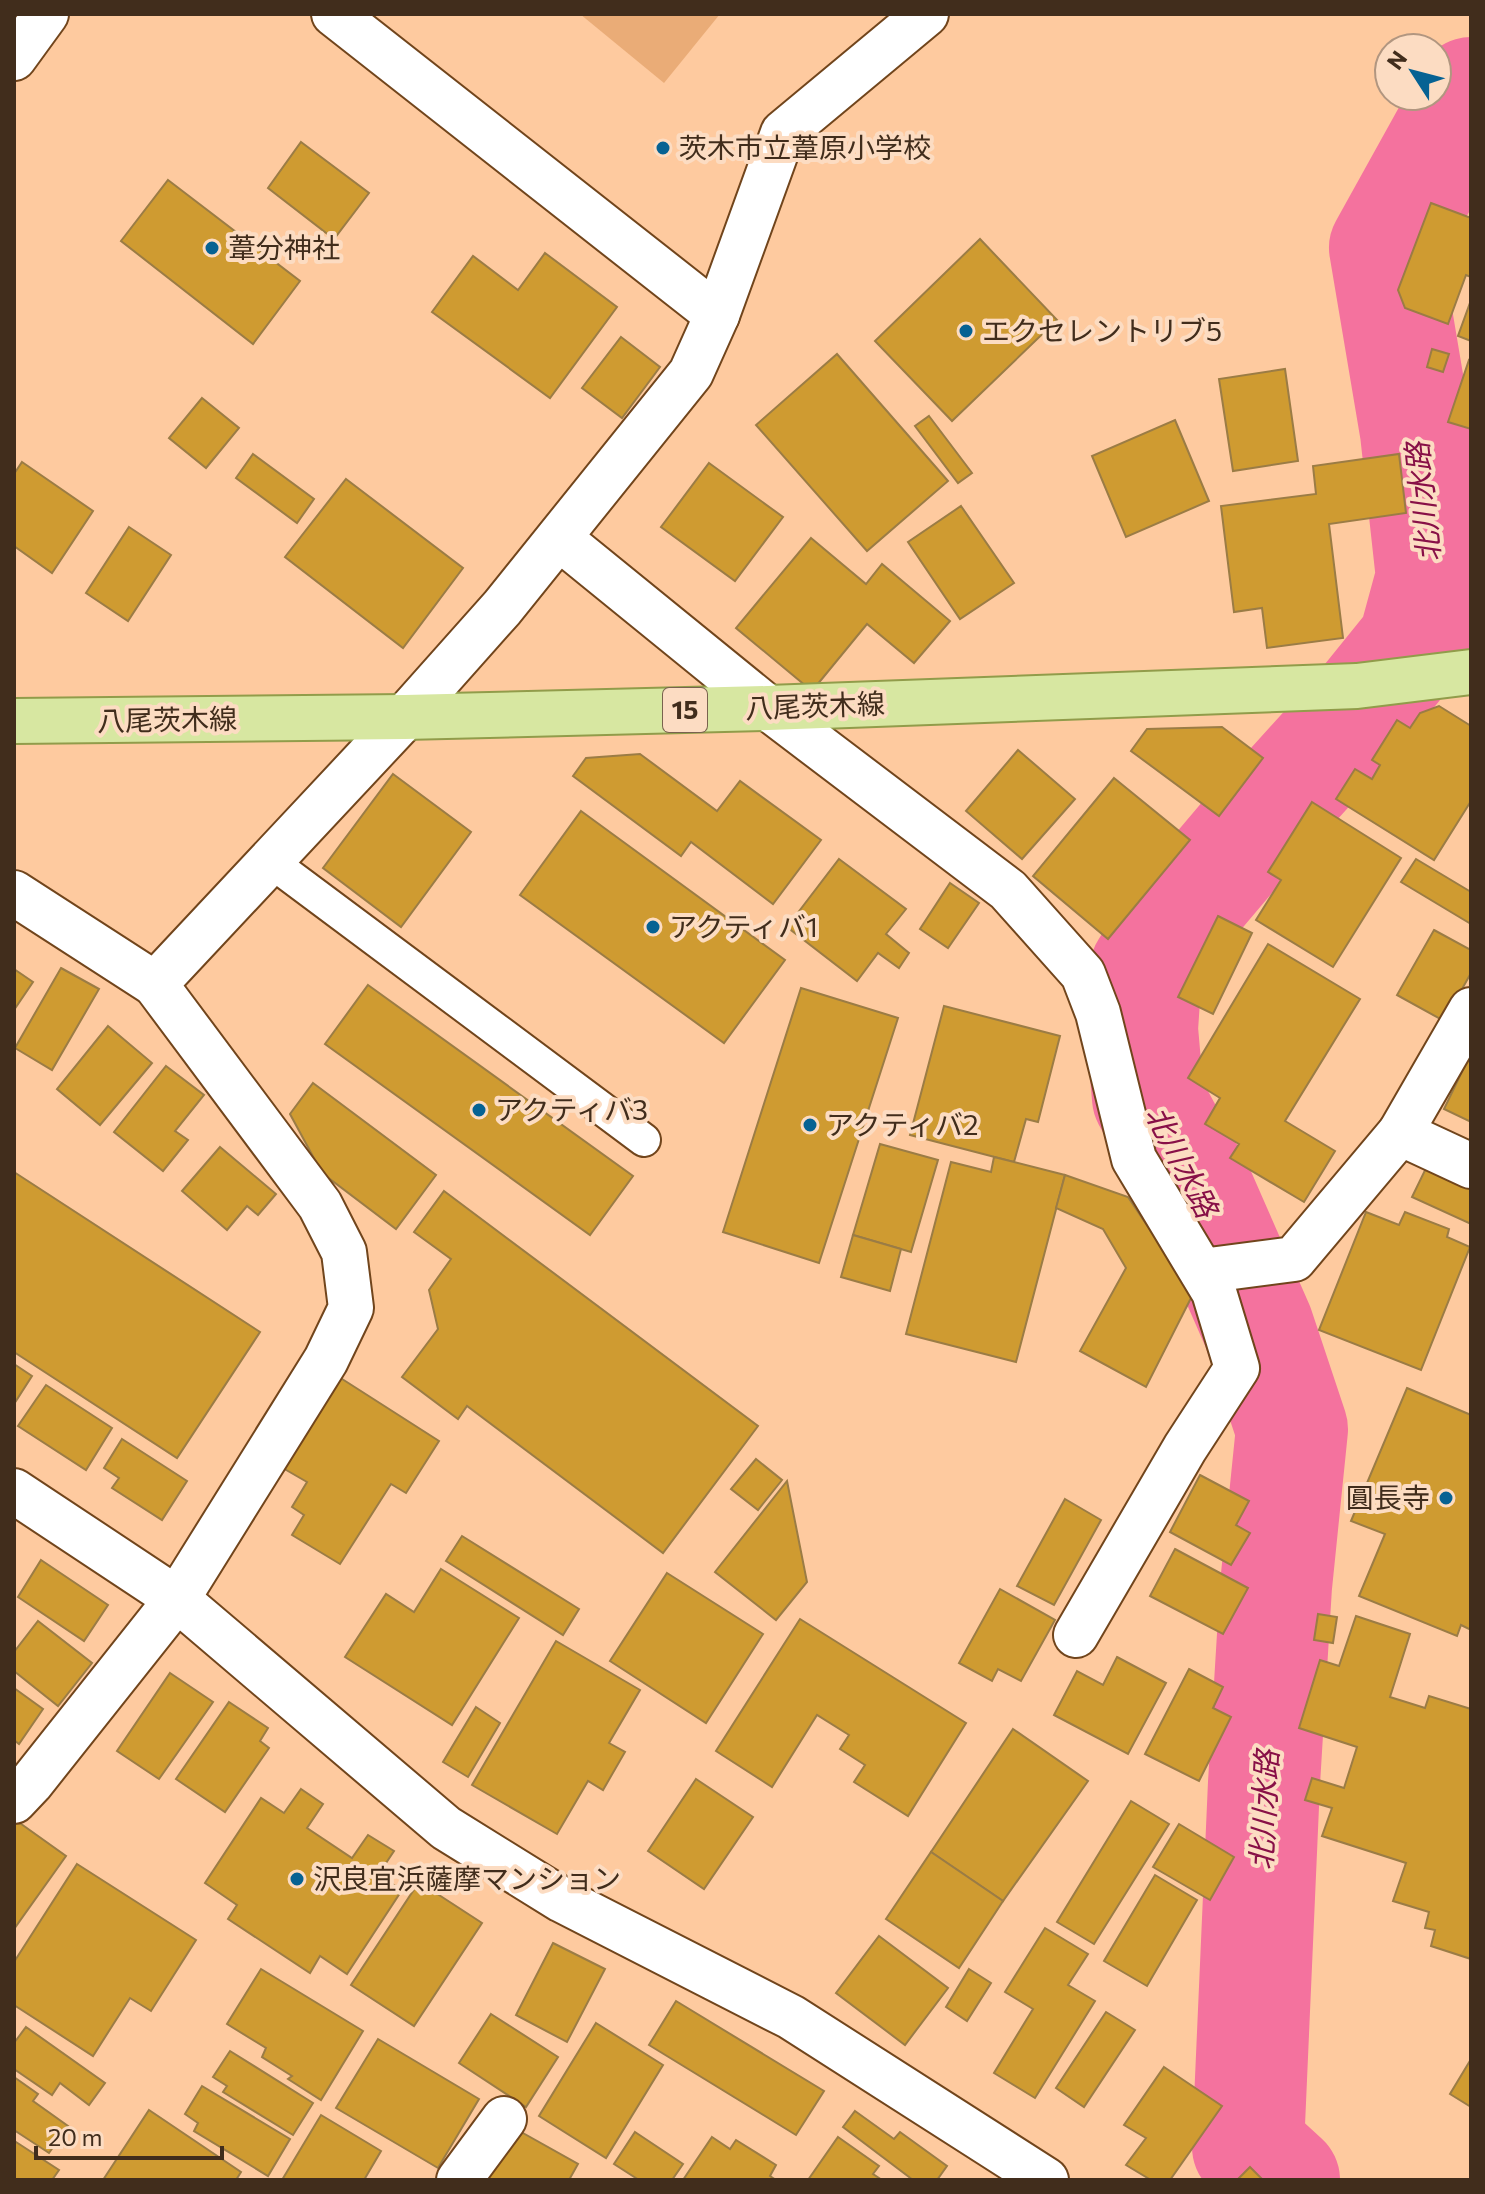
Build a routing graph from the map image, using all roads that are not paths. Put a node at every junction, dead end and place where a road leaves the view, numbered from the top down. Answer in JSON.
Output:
{"nodes":[{"id":1,"x":46,"y":14,"type":"edge"},
{"id":2,"x":334,"y":14,"type":"edge"},
{"id":3,"x":926,"y":14,"type":"edge"},
{"id":4,"x":14,"y":58,"type":"edge"},
{"id":5,"x":717,"y":315,"type":"junction"},
{"id":6,"x":559,"y":538,"type":"junction"},
{"id":7,"x":1452,"y":674,"type":"edge"},
{"id":8,"x":768,"y":708,"type":"junction"},
{"id":9,"x":405,"y":717,"type":"junction"},
{"id":10,"x":14,"y":721,"type":"edge"},
{"id":11,"x":270,"y":861,"type":"junction"},
{"id":12,"x":14,"y":893,"type":"edge"},
{"id":13,"x":155,"y":984,"type":"junction"},
{"id":14,"x":1471,"y":1010,"type":"edge"},
{"id":15,"x":1400,"y":1133,"type":"junction"},
{"id":16,"x":644,"y":1140,"type":"dead end"},
{"id":17,"x":1471,"y":1166,"type":"edge"},
{"id":18,"x":1202,"y":1271,"type":"junction"},
{"id":19,"x":14,"y":1491,"type":"edge"},
{"id":20,"x":177,"y":1599,"type":"junction"},
{"id":21,"x":1076,"y":1635,"type":"dead end"},
{"id":22,"x":14,"y":1801,"type":"edge"},
{"id":23,"x":504,"y":2119,"type":"dead end"},
{"id":24,"x":459,"y":2180,"type":"edge"},
{"id":25,"x":1046,"y":2180,"type":"edge"}],
"edges":[{"from":1,"to":4,"type":"street"},
{"from":2,"to":5,"type":"street"},
{"from":3,"to":5,"type":"street"},
{"from":5,"to":6,"type":"street"},
{"from":6,"to":8,"type":"street"},
{"from":6,"to":9,"type":"street"},
{"from":7,"to":8,"type":"main road","name":"八尾茨木線","number":"15"},
{"from":8,"to":9,"type":"main road","name":"八尾茨木線","number":"15"},
{"from":8,"to":18,"type":"street"},
{"from":9,"to":10,"type":"main road","name":"八尾茨木線","number":"15"},
{"from":9,"to":11,"type":"street"},
{"from":11,"to":13,"type":"street"},
{"from":11,"to":16,"type":"lane"},
{"from":12,"to":13,"type":"street"},
{"from":13,"to":20,"type":"street"},
{"from":14,"to":15,"type":"street"},
{"from":15,"to":17,"type":"street"},
{"from":15,"to":18,"type":"street"},
{"from":18,"to":21,"type":"street"},
{"from":19,"to":20,"type":"street"},
{"from":20,"to":22,"type":"street"},
{"from":20,"to":25,"type":"street"},
{"from":23,"to":24,"type":"street"}]}
